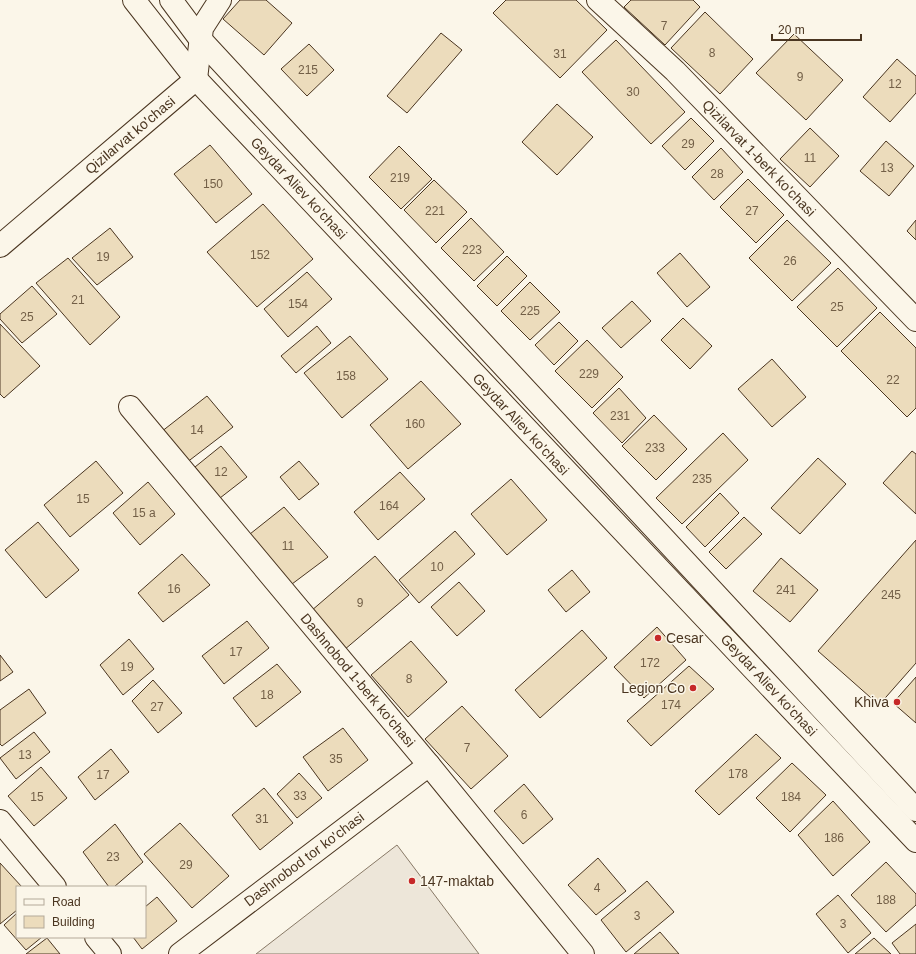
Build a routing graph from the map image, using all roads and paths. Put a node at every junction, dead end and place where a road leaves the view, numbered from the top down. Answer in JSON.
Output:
{"nodes":[{"id":1,"x":134,"y":0,"type":"edge"},
{"id":2,"x":171,"y":0,"type":"edge"},
{"id":3,"x":220,"y":0,"type":"edge"},
{"id":4,"x":598,"y":0,"type":"edge"},
{"id":5,"x":200,"y":39,"type":"junction"},
{"id":6,"x":196,"y":79,"type":"junction"},
{"id":7,"x":0,"y":246,"type":"edge"},
{"id":8,"x":916,"y":320,"type":"edge"},
{"id":9,"x":130,"y":407,"type":"dead end"},
{"id":10,"x":429,"y":765,"type":"junction"},
{"id":11,"x":916,"y":810,"type":"edge"},
{"id":12,"x":0,"y":821,"type":"edge"},
{"id":13,"x":916,"y":841,"type":"edge"},
{"id":14,"x":54,"y":886,"type":"edge"},
{"id":15,"x":97,"y":938,"type":"edge"},
{"id":16,"x":110,"y":954,"type":"edge"},
{"id":17,"x":180,"y":954,"type":"edge"},
{"id":18,"x":583,"y":954,"type":"edge"}],
"edges":[{"from":1,"to":6,"type":"main road","name":"Geydar Aliev ko'chasi"},
{"from":2,"to":5,"type":"main road","name":"Geydar Aliev ko'chasi"},
{"from":3,"to":5,"type":"main road"},
{"from":4,"to":8,"type":"main road","name":"Qizilarvat 1-berk ko'chasi"},
{"from":5,"to":6,"type":"main road"},
{"from":5,"to":11,"type":"main road","name":"Geydar Aliev ko'chasi"},
{"from":6,"to":7,"type":"main road","name":"Qizilarvat ko'chasi"},
{"from":6,"to":13,"type":"main road","name":"Geydar Aliev ko'chasi"},
{"from":9,"to":10,"type":"main road","name":"Dashnobod 1-berk ko'chasi"},
{"from":10,"to":17,"type":"main road","name":"Dashnobod tor ko'chasi"},
{"from":10,"to":18,"type":"main road","name":"Dashnobod 1-berk ko'chasi"},
{"from":12,"to":14,"type":"main road"},
{"from":15,"to":16,"type":"main road"}]}
